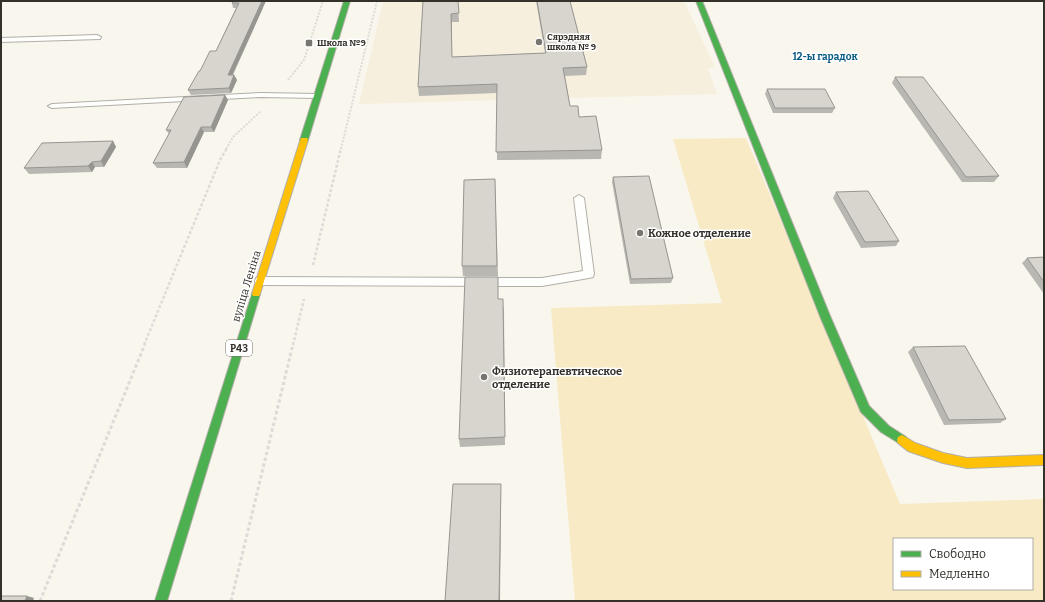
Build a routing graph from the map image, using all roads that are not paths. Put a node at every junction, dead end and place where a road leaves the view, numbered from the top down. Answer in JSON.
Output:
{"nodes":[{"id":1,"x":347,"y":1,"type":"edge"},
{"id":2,"x":699,"y":1,"type":"edge"},
{"id":3,"x":97,"y":37,"type":"dead end"},
{"id":4,"x":1,"y":40,"type":"edge"},
{"id":5,"x":317,"y":96,"type":"junction"},
{"id":6,"x":52,"y":106,"type":"dead end"},
{"id":7,"x":579,"y":198,"type":"dead end"},
{"id":8,"x":260,"y":281,"type":"junction"},
{"id":9,"x":1044,"y":460,"type":"edge"},
{"id":10,"x":161,"y":601,"type":"edge"}],
"edges":[{"from":1,"to":5,"type":"main road","name":"вуліца Леніна","number":"Р43"},
{"from":2,"to":9,"type":"main road"},
{"from":3,"to":4,"type":"lane"},
{"from":5,"to":6,"type":"lane"},
{"from":5,"to":8,"type":"main road","name":"вуліца Леніна","number":"Р43"},
{"from":7,"to":8,"type":"lane"},
{"from":8,"to":10,"type":"main road","name":"вуліца Леніна","number":"Р43"}]}
